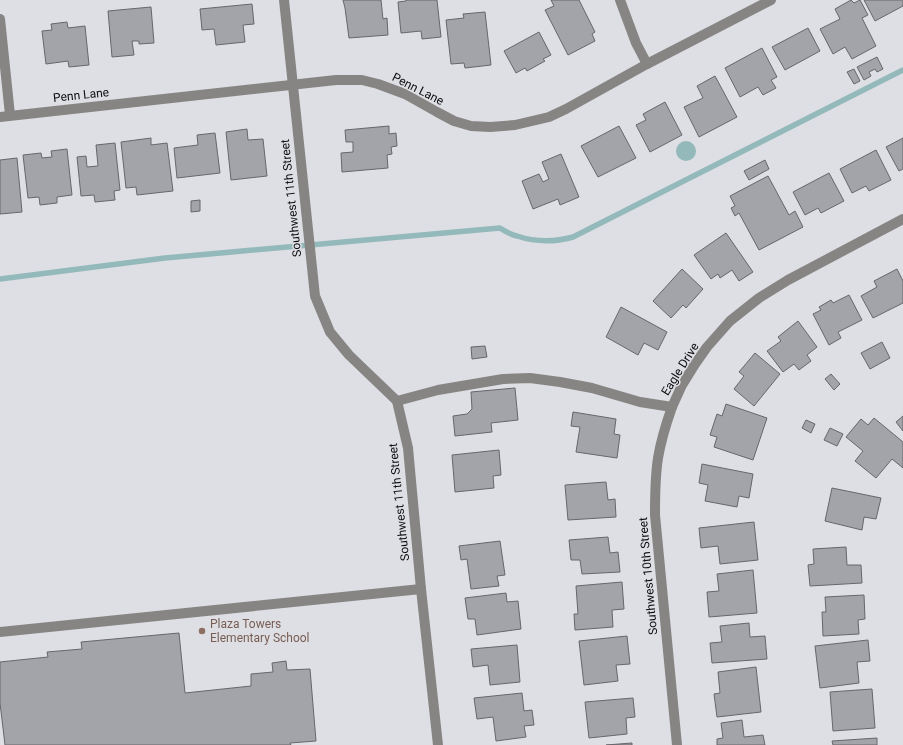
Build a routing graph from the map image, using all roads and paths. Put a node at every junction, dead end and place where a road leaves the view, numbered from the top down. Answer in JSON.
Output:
{"nodes":[{"id":1,"x":284,"y":0,"type":"edge"},
{"id":2,"x":620,"y":0,"type":"edge"},
{"id":3,"x":771,"y":0,"type":"edge"},
{"id":4,"x":0,"y":19,"type":"edge"},
{"id":5,"x":647,"y":64,"type":"junction"},
{"id":6,"x":293,"y":85,"type":"junction"},
{"id":7,"x":10,"y":115,"type":"junction"},
{"id":8,"x":0,"y":117,"type":"edge"},
{"id":9,"x":903,"y":219,"type":"edge"},
{"id":10,"x":397,"y":401,"type":"junction"},
{"id":11,"x":672,"y":407,"type":"junction"},
{"id":12,"x":421,"y":590,"type":"junction"},
{"id":13,"x":0,"y":632,"type":"edge"},
{"id":14,"x":438,"y":745,"type":"edge"},
{"id":15,"x":677,"y":745,"type":"edge"}],
"edges":[{"from":1,"to":6,"type":"street","name":"Southwest 11th Street"},
{"from":2,"to":5,"type":"street"},
{"from":3,"to":5,"type":"street","name":"Penn Lane"},
{"from":4,"to":7,"type":"street"},
{"from":5,"to":6,"type":"street","name":"Penn Lane"},
{"from":6,"to":7,"type":"street","name":"Penn Lane"},
{"from":6,"to":10,"type":"street","name":"Southwest 11th Street"},
{"from":7,"to":8,"type":"street","name":"Penn Lane"},
{"from":9,"to":11,"type":"street","name":"Eagle Drive"},
{"from":10,"to":11,"type":"street","name":"Eagle Drive"},
{"from":10,"to":12,"type":"street","name":"Southwest 11th Street"},
{"from":11,"to":15,"type":"street","name":"Southwest 10th Street"},
{"from":12,"to":13,"type":"street"},
{"from":12,"to":14,"type":"street","name":"Southwest 11th Street"}]}
